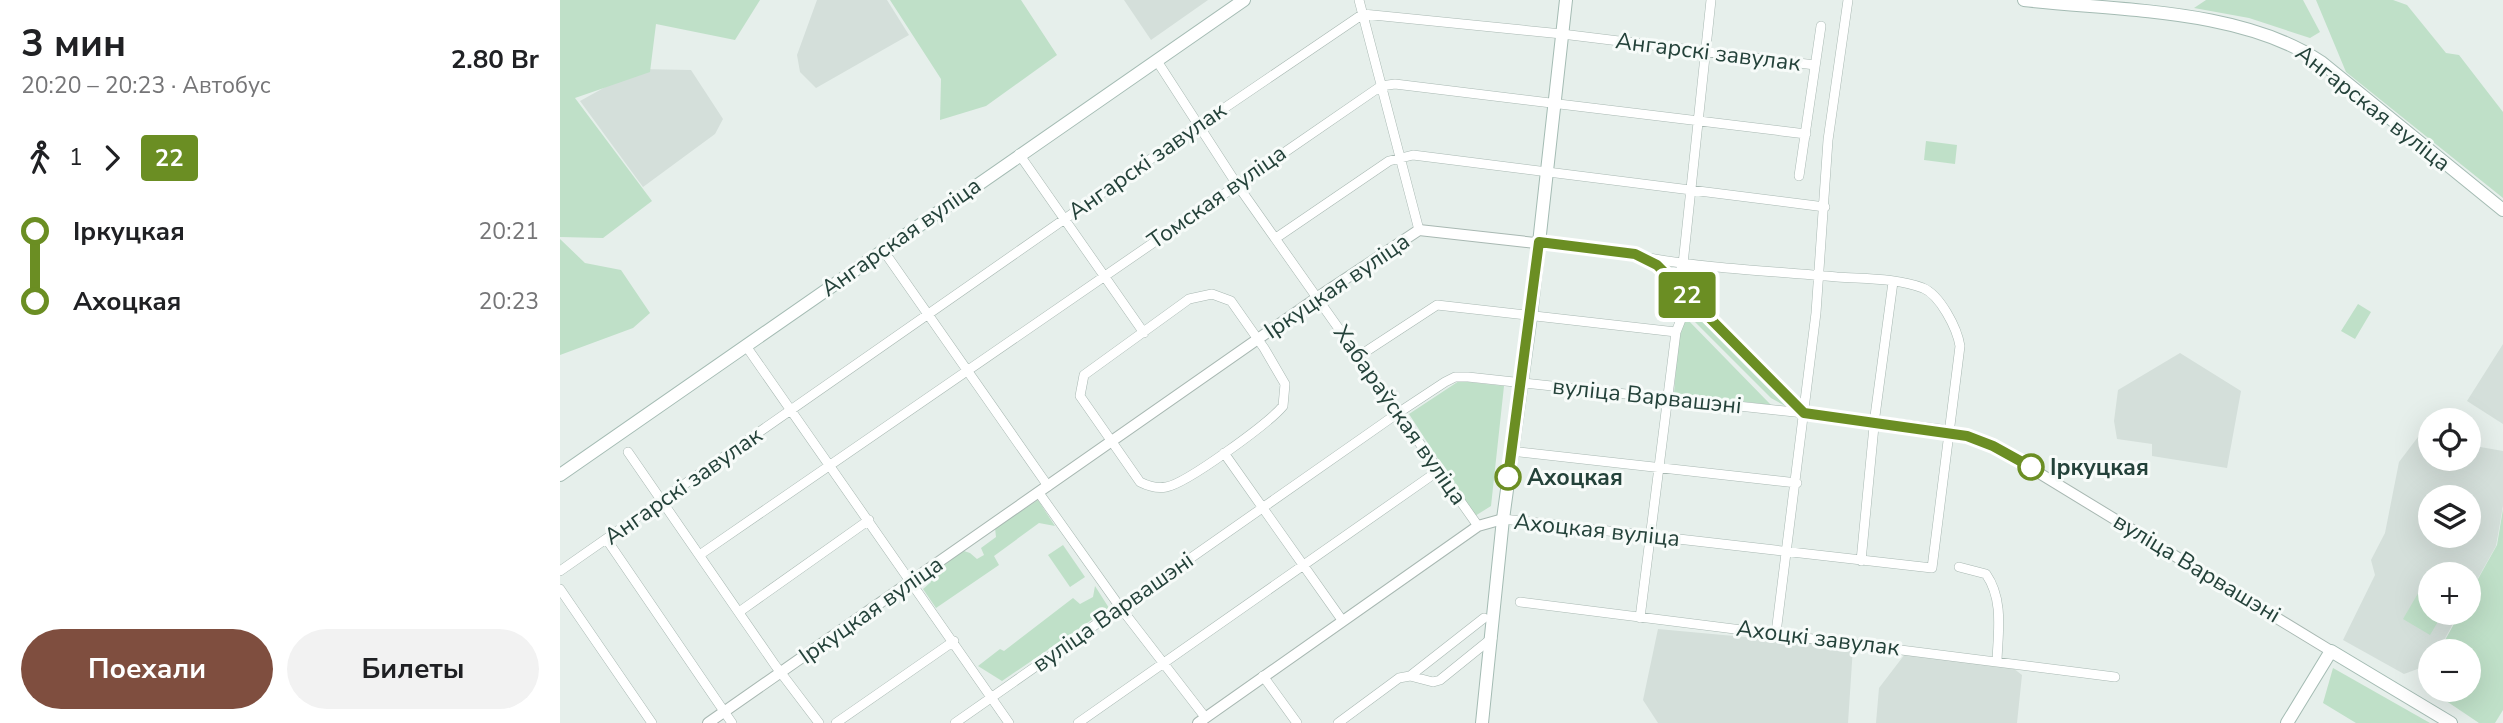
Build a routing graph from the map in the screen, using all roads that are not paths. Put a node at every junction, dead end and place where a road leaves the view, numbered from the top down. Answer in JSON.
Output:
{"nodes":[{"id":1,"x":1244,"y":0,"type":"edge"},
{"id":2,"x":1359,"y":0,"type":"edge"},
{"id":3,"x":1566,"y":0,"type":"edge"},
{"id":4,"x":1711,"y":0,"type":"edge"},
{"id":5,"x":1849,"y":0,"type":"edge"},
{"id":6,"x":2024,"y":0,"type":"edge"},
{"id":7,"x":1363,"y":14,"type":"junction"},
{"id":8,"x":1821,"y":26,"type":"dead end"},
{"id":9,"x":1562,"y":34,"type":"junction"},
{"id":10,"x":1706,"y":51,"type":"junction"},
{"id":11,"x":1157,"y":61,"type":"junction"},
{"id":12,"x":1815,"y":65,"type":"junction"},
{"id":13,"x":1381,"y":86,"type":"junction"},
{"id":14,"x":1554,"y":104,"type":"junction"},
{"id":15,"x":1698,"y":121,"type":"junction"},
{"id":16,"x":1198,"y":125,"type":"junction"},
{"id":17,"x":1806,"y":134,"type":"junction"},
{"id":18,"x":1019,"y":153,"type":"junction"},
{"id":19,"x":1399,"y":156,"type":"junction"},
{"id":20,"x":1545,"y":173,"type":"junction"},
{"id":21,"x":1799,"y":176,"type":"dead end"},
{"id":22,"x":1236,"y":183,"type":"junction"},
{"id":23,"x":1690,"y":189,"type":"junction"},
{"id":24,"x":1825,"y":207,"type":"junction"},
{"id":25,"x":2503,"y":210,"type":"edge"},
{"id":26,"x":1063,"y":219,"type":"junction"},
{"id":27,"x":1419,"y":230,"type":"junction"},
{"id":28,"x":1276,"y":238,"type":"junction"},
{"id":29,"x":1539,"y":242,"type":"junction"},
{"id":30,"x":883,"y":250,"type":"junction"},
{"id":31,"x":1646,"y":258,"type":"junction"},
{"id":32,"x":1683,"y":264,"type":"junction"},
{"id":33,"x":1819,"y":275,"type":"junction"},
{"id":34,"x":1104,"y":276,"type":"junction"},
{"id":35,"x":1675,"y":282,"type":"junction"},
{"id":36,"x":1893,"y":282,"type":"junction"},
{"id":37,"x":1318,"y":296,"type":"junction"},
{"id":38,"x":1693,"y":301,"type":"junction"},
{"id":39,"x":1531,"y":314,"type":"junction"},
{"id":40,"x":928,"y":315,"type":"junction"},
{"id":41,"x":1144,"y":332,"type":"junction"},
{"id":42,"x":1676,"y":332,"type":"junction"},
{"id":43,"x":1258,"y":340,"type":"junction"},
{"id":44,"x":746,"y":346,"type":"junction"},
{"id":45,"x":1359,"y":356,"type":"junction"},
{"id":46,"x":967,"y":370,"type":"junction"},
{"id":47,"x":1521,"y":382,"type":"junction"},
{"id":48,"x":1669,"y":397,"type":"junction"},
{"id":49,"x":792,"y":409,"type":"junction"},
{"id":50,"x":1398,"y":413,"type":"junction"},
{"id":51,"x":1804,"y":413,"type":"junction"},
{"id":52,"x":1875,"y":423,"type":"junction"},
{"id":53,"x":1949,"y":432,"type":"junction"},
{"id":54,"x":1112,"y":441,"type":"junction"},
{"id":55,"x":1511,"y":451,"type":"junction"},
{"id":56,"x":628,"y":452,"type":"dead end"},
{"id":57,"x":1224,"y":453,"type":"junction"},
{"id":58,"x":830,"y":465,"type":"junction"},
{"id":59,"x":1660,"y":466,"type":"junction"},
{"id":60,"x":1438,"y":471,"type":"junction"},
{"id":61,"x":560,"y":475,"type":"edge"},
{"id":62,"x":1797,"y":483,"type":"junction"},
{"id":63,"x":1044,"y":490,"type":"junction"},
{"id":64,"x":663,"y":499,"type":"junction"},
{"id":65,"x":1264,"y":506,"type":"junction"},
{"id":66,"x":1503,"y":519,"type":"junction"},
{"id":67,"x":869,"y":520,"type":"junction"},
{"id":68,"x":1478,"y":526,"type":"junction"},
{"id":69,"x":1651,"y":535,"type":"junction"},
{"id":70,"x":607,"y":540,"type":"junction"},
{"id":71,"x":1787,"y":553,"type":"junction"},
{"id":72,"x":702,"y":554,"type":"junction"},
{"id":73,"x":1861,"y":561,"type":"junction"},
{"id":74,"x":1303,"y":563,"type":"junction"},
{"id":75,"x":1959,"y":567,"type":"dead end"},
{"id":76,"x":560,"y":571,"type":"edge"},
{"id":77,"x":912,"y":581,"type":"junction"},
{"id":78,"x":560,"y":589,"type":"edge"},
{"id":79,"x":1520,"y":602,"type":"dead end"},
{"id":80,"x":1120,"y":607,"type":"junction"},
{"id":81,"x":739,"y":612,"type":"junction"},
{"id":82,"x":1484,"y":618,"type":"dead end"},
{"id":83,"x":1640,"y":618,"type":"junction"},
{"id":84,"x":1342,"y":620,"type":"junction"},
{"id":85,"x":1776,"y":633,"type":"junction"},
{"id":86,"x":1492,"y":638,"type":"junction"},
{"id":87,"x":954,"y":641,"type":"junction"},
{"id":88,"x":2331,"y":651,"type":"junction"},
{"id":89,"x":1165,"y":661,"type":"junction"},
{"id":90,"x":1997,"y":661,"type":"junction"},
{"id":91,"x":780,"y":673,"type":"junction"},
{"id":92,"x":1263,"y":676,"type":"junction"},
{"id":93,"x":1409,"y":676,"type":"junction"},
{"id":94,"x":2115,"y":677,"type":"dead end"},
{"id":95,"x":992,"y":698,"type":"junction"},
{"id":96,"x":724,"y":712,"type":"junction"},
{"id":97,"x":1202,"y":720,"type":"edge"},
{"id":98,"x":652,"y":723,"type":"edge"},
{"id":99,"x":708,"y":723,"type":"edge"},
{"id":100,"x":732,"y":723,"type":"edge"},
{"id":101,"x":819,"y":723,"type":"edge"},
{"id":102,"x":836,"y":723,"type":"edge"},
{"id":103,"x":955,"y":723,"type":"edge"},
{"id":104,"x":1009,"y":723,"type":"edge"},
{"id":105,"x":1078,"y":723,"type":"edge"},
{"id":106,"x":1297,"y":723,"type":"edge"},
{"id":107,"x":1338,"y":723,"type":"edge"},
{"id":108,"x":1482,"y":723,"type":"edge"},
{"id":109,"x":2287,"y":723,"type":"edge"},
{"id":110,"x":2451,"y":723,"type":"edge"}],
"edges":[{"from":1,"to":11,"type":"main road","name":"Ангарская вуліца"},
{"from":2,"to":7,"type":"street"},
{"from":3,"to":9,"type":"main road"},
{"from":4,"to":10,"type":"street"},
{"from":5,"to":24,"type":"street"},
{"from":6,"to":25,"type":"main road","name":"Ангарская вуліца"},
{"from":7,"to":9,"type":"street","name":"Ангарскі завулак"},
{"from":7,"to":13,"type":"street"},
{"from":7,"to":16,"type":"street","name":"Ангарскі завулак"},
{"from":8,"to":12,"type":"street"},
{"from":9,"to":10,"type":"street","name":"Ангарскі завулак"},
{"from":9,"to":14,"type":"main road"},
{"from":10,"to":12,"type":"street","name":"Ангарскі завулак"},
{"from":10,"to":15,"type":"street"},
{"from":11,"to":16,"type":"street","name":"Хабараўская вуліца"},
{"from":11,"to":18,"type":"main road","name":"Ангарская вуліца"},
{"from":12,"to":17,"type":"street"},
{"from":13,"to":14,"type":"street"},
{"from":13,"to":19,"type":"street"},
{"from":13,"to":22,"type":"street","name":"Томская вуліца"},
{"from":14,"to":15,"type":"street"},
{"from":14,"to":20,"type":"main road"},
{"from":15,"to":17,"type":"street"},
{"from":15,"to":23,"type":"street"},
{"from":16,"to":22,"type":"street","name":"Хабараўская вуліца"},
{"from":16,"to":26,"type":"street","name":"Ангарскі завулак"},
{"from":17,"to":21,"type":"street"},
{"from":18,"to":26,"type":"street"},
{"from":18,"to":30,"type":"main road","name":"Ангарская вуліца"},
{"from":19,"to":20,"type":"street"},
{"from":19,"to":27,"type":"street"},
{"from":19,"to":28,"type":"street"},
{"from":20,"to":23,"type":"street"},
{"from":20,"to":29,"type":"main road"},
{"from":22,"to":28,"type":"street","name":"Хабараўская вуліца"},
{"from":22,"to":34,"type":"street","name":"Томская вуліца"},
{"from":23,"to":24,"type":"street"},
{"from":23,"to":32,"type":"street"},
{"from":24,"to":33,"type":"street"},
{"from":26,"to":34,"type":"street"},
{"from":26,"to":40,"type":"street","name":"Ангарскі завулак"},
{"from":27,"to":29,"type":"street","name":"Іркуцкая вуліца"},
{"from":27,"to":37,"type":"street","name":"Іркуцкая вуліца"},
{"from":28,"to":37,"type":"street","name":"Хабараўская вуліца"},
{"from":29,"to":31,"type":"street","name":"Іркуцкая вуліца"},
{"from":29,"to":39,"type":"main road"},
{"from":30,"to":40,"type":"street"},
{"from":30,"to":44,"type":"main road","name":"Ангарская вуліца"},
{"from":31,"to":32,"type":"street","name":"Іркуцкая вуліца"},
{"from":31,"to":35,"type":"street"},
{"from":32,"to":33,"type":"street","name":"Іркуцкая вуліца"},
{"from":32,"to":35,"type":"street"},
{"from":33,"to":36,"type":"street","name":"Іркуцкая вуліца"},
{"from":33,"to":51,"type":"street"},
{"from":34,"to":41,"type":"street"},
{"from":34,"to":46,"type":"street","name":"Томская вуліца"},
{"from":35,"to":38,"type":"street"},
{"from":36,"to":52,"type":"street"},
{"from":36,"to":53,"type":"street","name":"Іркуцкая вуліца"},
{"from":37,"to":43,"type":"street","name":"Іркуцкая вуліца"},
{"from":37,"to":45,"type":"street","name":"Хабараўская вуліца"},
{"from":38,"to":42,"type":"street"},
{"from":38,"to":51,"type":"street"},
{"from":39,"to":42,"type":"street"},
{"from":39,"to":45,"type":"street"},
{"from":39,"to":47,"type":"main road"},
{"from":40,"to":46,"type":"street"},
{"from":40,"to":49,"type":"street","name":"Ангарскі завулак"},
{"from":41,"to":43,"type":"street"},
{"from":41,"to":54,"type":"street"},
{"from":42,"to":48,"type":"street"},
{"from":43,"to":54,"type":"street","name":"Іркуцкая вуліца"},
{"from":43,"to":57,"type":"street"},
{"from":44,"to":49,"type":"street"},
{"from":44,"to":61,"type":"main road","name":"Ангарская вуліца"},
{"from":45,"to":50,"type":"street","name":"Хабараўская вуліца"},
{"from":46,"to":58,"type":"street","name":"Томская вуліца"},
{"from":46,"to":63,"type":"street"},
{"from":47,"to":48,"type":"street","name":"вуліца Варвашэні"},
{"from":47,"to":50,"type":"street","name":"вуліца Варвашэні"},
{"from":47,"to":55,"type":"main road"},
{"from":48,"to":51,"type":"street","name":"вуліца Варвашэні"},
{"from":48,"to":59,"type":"street"},
{"from":49,"to":58,"type":"street"},
{"from":49,"to":64,"type":"street","name":"Ангарскі завулак"},
{"from":50,"to":60,"type":"street","name":"Хабараўская вуліца"},
{"from":50,"to":65,"type":"street","name":"вуліца Варвашэні"},
{"from":51,"to":52,"type":"street","name":"вуліца Варвашэні"},
{"from":51,"to":62,"type":"street"},
{"from":52,"to":53,"type":"street","name":"вуліца Варвашэні"},
{"from":52,"to":73,"type":"street"},
{"from":53,"to":73,"type":"street","name":"Ахоцкая вуліца"},
{"from":53,"to":88,"type":"street","name":"вуліца Варвашэні"},
{"from":54,"to":57,"type":"street"},
{"from":54,"to":63,"type":"street","name":"Іркуцкая вуліца"},
{"from":55,"to":59,"type":"street"},
{"from":55,"to":66,"type":"main road"},
{"from":56,"to":64,"type":"street"},
{"from":57,"to":65,"type":"street"},
{"from":58,"to":67,"type":"street"},
{"from":58,"to":72,"type":"street","name":"Томская вуліца"},
{"from":59,"to":62,"type":"street"},
{"from":59,"to":69,"type":"street"},
{"from":60,"to":68,"type":"street","name":"Хабараўская вуліца"},
{"from":60,"to":74,"type":"street"},
{"from":62,"to":71,"type":"street"},
{"from":63,"to":77,"type":"street","name":"Іркуцкая вуліца"},
{"from":63,"to":80,"type":"street"},
{"from":64,"to":70,"type":"street","name":"Ангарскі завулак"},
{"from":64,"to":72,"type":"street"},
{"from":65,"to":74,"type":"street"},
{"from":65,"to":80,"type":"street","name":"вуліца Варвашэні"},
{"from":66,"to":68,"type":"street","name":"Ахоцкая вуліца"},
{"from":66,"to":69,"type":"street","name":"Ахоцкая вуліца"},
{"from":66,"to":86,"type":"main road"},
{"from":67,"to":77,"type":"street"},
{"from":67,"to":81,"type":"street"},
{"from":68,"to":84,"type":"street","name":"Ахоцкая вуліца"},
{"from":69,"to":71,"type":"street","name":"Ахоцкая вуліца"},
{"from":69,"to":83,"type":"street"},
{"from":70,"to":76,"type":"street","name":"Ангарскі завулак"},
{"from":70,"to":96,"type":"street"},
{"from":71,"to":73,"type":"street","name":"Ахоцкая вуліца"},
{"from":71,"to":85,"type":"street"},
{"from":72,"to":81,"type":"street"},
{"from":74,"to":84,"type":"street"},
{"from":74,"to":89,"type":"street"},
{"from":75,"to":90,"type":"street"},
{"from":77,"to":87,"type":"street"},
{"from":77,"to":91,"type":"street","name":"Іркуцкая вуліца"},
{"from":78,"to":98,"type":"street"},
{"from":79,"to":83,"type":"street","name":"Ахоцкі завулак"},
{"from":80,"to":89,"type":"street"},
{"from":80,"to":95,"type":"street","name":"вуліца Варвашэні"},
{"from":81,"to":91,"type":"street"},
{"from":82,"to":93,"type":"street"},
{"from":83,"to":85,"type":"street","name":"Ахоцкі завулак"},
{"from":84,"to":92,"type":"street","name":"Ахоцкая вуліца"},
{"from":85,"to":90,"type":"street","name":"Ахоцкі завулак"},
{"from":86,"to":93,"type":"street"},
{"from":86,"to":108,"type":"main road"},
{"from":87,"to":95,"type":"street"},
{"from":87,"to":102,"type":"street"},
{"from":88,"to":109,"type":"main road"},
{"from":88,"to":110,"type":"main road","name":"вуліца Варвашэні"},
{"from":89,"to":97,"type":"street"},
{"from":89,"to":105,"type":"street"},
{"from":90,"to":94,"type":"street","name":"Ахоцкі завулак"},
{"from":91,"to":96,"type":"street","name":"Іркуцкая вуліца"},
{"from":91,"to":101,"type":"street"},
{"from":92,"to":97,"type":"street","name":"Ахоцкая вуліца"},
{"from":92,"to":106,"type":"street"},
{"from":93,"to":107,"type":"street"},
{"from":95,"to":103,"type":"street","name":"вуліца Варвашэні"},
{"from":95,"to":104,"type":"street"},
{"from":96,"to":99,"type":"street","name":"Іркуцкая вуліца"},
{"from":96,"to":100,"type":"street"}]}
